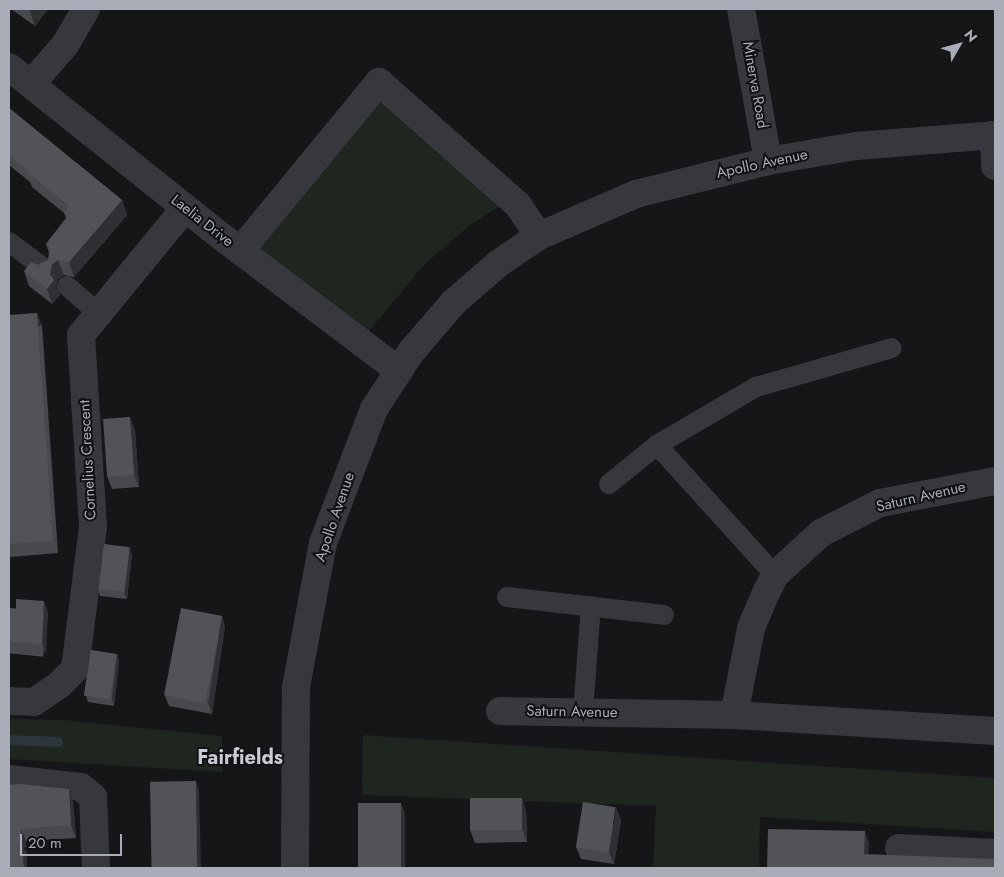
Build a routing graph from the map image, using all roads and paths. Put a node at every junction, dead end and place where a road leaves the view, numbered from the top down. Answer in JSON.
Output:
{"nodes":[{"id":1,"x":86,"y":9,"type":"edge"},
{"id":2,"x":742,"y":9,"type":"edge"},
{"id":3,"x":9,"y":67,"type":"edge"},
{"id":4,"x":31,"y":84,"type":"junction"},
{"id":5,"x":994,"y":135,"type":"edge"},
{"id":6,"x":768,"y":161,"type":"junction"},
{"id":7,"x":995,"y":166,"type":"edge"},
{"id":8,"x":185,"y":208,"type":"junction"},
{"id":9,"x":538,"y":236,"type":"junction"},
{"id":10,"x":10,"y":247,"type":"edge"},
{"id":11,"x":240,"y":251,"type":"junction"},
{"id":12,"x":44,"y":268,"type":"edge"},
{"id":13,"x":67,"y":286,"type":"dead end"},
{"id":14,"x":98,"y":312,"type":"junction"},
{"id":15,"x":892,"y":348,"type":"dead end"},
{"id":16,"x":399,"y":371,"type":"junction"},
{"id":17,"x":657,"y":444,"type":"junction"},
{"id":18,"x":995,"y":481,"type":"edge"},
{"id":19,"x":609,"y":484,"type":"dead end"},
{"id":20,"x":775,"y":575,"type":"junction"},
{"id":21,"x":507,"y":597,"type":"dead end"},
{"id":22,"x":591,"y":606,"type":"junction"},
{"id":23,"x":664,"y":615,"type":"dead end"},
{"id":24,"x":9,"y":701,"type":"edge"},
{"id":25,"x":500,"y":711,"type":"dead end"},
{"id":26,"x":583,"y":712,"type":"junction"},
{"id":27,"x":734,"y":715,"type":"junction"},
{"id":28,"x":995,"y":731,"type":"edge"},
{"id":29,"x":9,"y":779,"type":"edge"},
{"id":30,"x":899,"y":848,"type":"dead end"},
{"id":31,"x":995,"y":853,"type":"edge"},
{"id":32,"x":96,"y":868,"type":"edge"},
{"id":33,"x":295,"y":868,"type":"edge"}],
"edges":[{"from":1,"to":4,"type":"street"},
{"from":2,"to":6,"type":"street","name":"Minerva Road"},
{"from":3,"to":4,"type":"street","name":"Laelia Drive"},
{"from":4,"to":8,"type":"street","name":"Laelia Drive"},
{"from":5,"to":6,"type":"street","name":"Apollo Avenue"},
{"from":5,"to":7,"type":"street"},
{"from":6,"to":9,"type":"street","name":"Apollo Avenue"},
{"from":8,"to":11,"type":"street","name":"Laelia Drive"},
{"from":8,"to":14,"type":"street","name":"Cornelius Crescent"},
{"from":9,"to":11,"type":"street"},
{"from":9,"to":16,"type":"street","name":"Apollo Avenue"},
{"from":10,"to":12,"type":"lane"},
{"from":11,"to":16,"type":"street","name":"Laelia Drive"},
{"from":13,"to":14,"type":"lane"},
{"from":14,"to":24,"type":"street","name":"Cornelius Crescent"},
{"from":15,"to":17,"type":"lane"},
{"from":16,"to":33,"type":"street","name":"Apollo Avenue"},
{"from":17,"to":19,"type":"lane"},
{"from":17,"to":20,"type":"lane"},
{"from":18,"to":20,"type":"street","name":"Saturn Avenue"},
{"from":20,"to":27,"type":"street","name":"Saturn Avenue"},
{"from":21,"to":22,"type":"lane"},
{"from":22,"to":23,"type":"lane"},
{"from":22,"to":26,"type":"lane"},
{"from":25,"to":26,"type":"street","name":"Saturn Avenue"},
{"from":26,"to":27,"type":"street","name":"Saturn Avenue"},
{"from":27,"to":28,"type":"street","name":"Saturn Avenue"},
{"from":29,"to":32,"type":"street"},
{"from":30,"to":31,"type":"street"}]}
